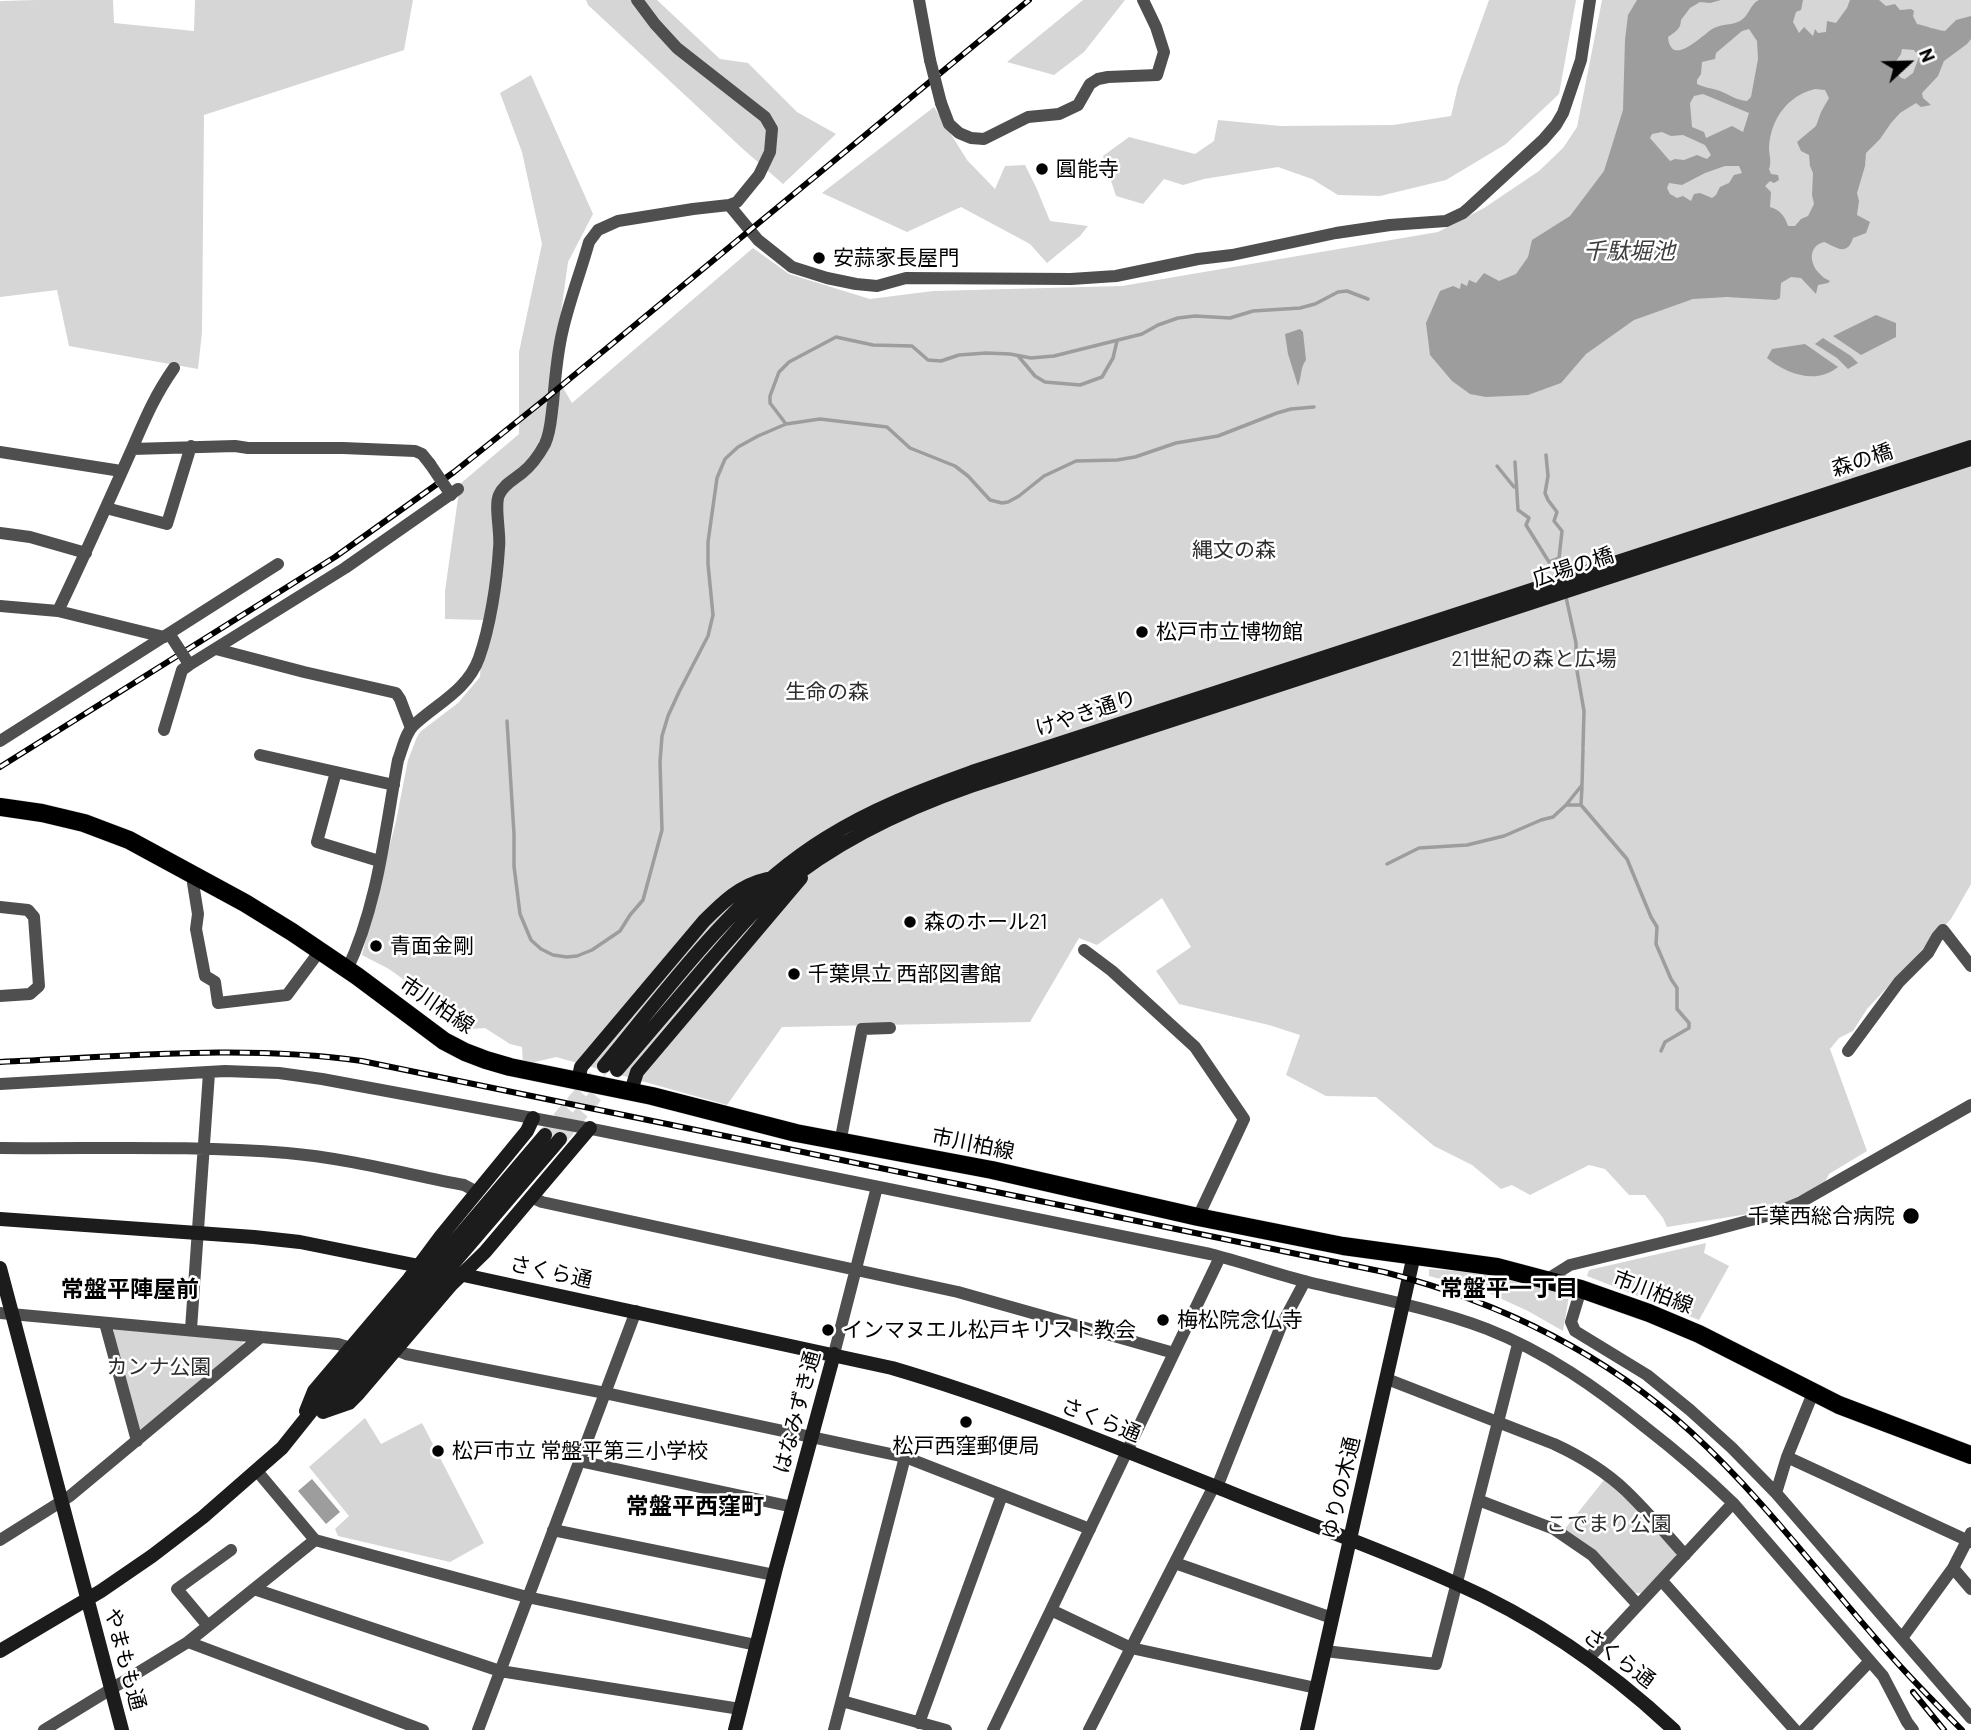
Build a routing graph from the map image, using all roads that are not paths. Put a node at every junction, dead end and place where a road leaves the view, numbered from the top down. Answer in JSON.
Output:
{"nodes":[{"id":1,"x":638,"y":0,"type":"edge"},
{"id":2,"x":919,"y":0,"type":"edge"},
{"id":3,"x":1143,"y":0,"type":"edge"},
{"id":4,"x":1590,"y":0,"type":"edge"},
{"id":5,"x":729,"y":205,"type":"junction"},
{"id":6,"x":174,"y":368,"type":"dead end"},
{"id":7,"x":191,"y":446,"type":"junction"},
{"id":8,"x":1971,"y":447,"type":"edge"},
{"id":9,"x":132,"y":449,"type":"junction"},
{"id":10,"x":0,"y":452,"type":"edge"},
{"id":11,"x":1971,"y":459,"type":"edge"},
{"id":12,"x":121,"y":471,"type":"junction"},
{"id":13,"x":106,"y":508,"type":"junction"},
{"id":14,"x":1768,"y":519,"type":"junction"},
{"id":15,"x":0,"y":533,"type":"edge"},
{"id":16,"x":86,"y":552,"type":"junction"},
{"id":17,"x":278,"y":564,"type":"dead end"},
{"id":18,"x":0,"y":606,"type":"edge"},
{"id":19,"x":58,"y":611,"type":"junction"},
{"id":20,"x":1432,"y":629,"type":"junction"},
{"id":21,"x":169,"y":637,"type":"junction"},
{"id":22,"x":216,"y":649,"type":"junction"},
{"id":23,"x":188,"y":663,"type":"junction"},
{"id":24,"x":411,"y":728,"type":"junction"},
{"id":25,"x":164,"y":730,"type":"dead end"},
{"id":26,"x":0,"y":741,"type":"edge"},
{"id":27,"x":260,"y":755,"type":"dead end"},
{"id":28,"x":336,"y":772,"type":"junction"},
{"id":29,"x":394,"y":785,"type":"junction"},
{"id":30,"x":0,"y":807,"type":"edge"},
{"id":31,"x":379,"y":861,"type":"junction"},
{"id":32,"x":807,"y":868,"type":"junction"},
{"id":33,"x":196,"y":877,"type":"junction"},
{"id":34,"x":775,"y":884,"type":"junction"},
{"id":35,"x":0,"y":906,"type":"edge"},
{"id":36,"x":1084,"y":950,"type":"dead end"},
{"id":37,"x":319,"y":952,"type":"junction"},
{"id":38,"x":1971,"y":966,"type":"edge"},
{"id":39,"x":348,"y":970,"type":"junction"},
{"id":40,"x":0,"y":996,"type":"edge"},
{"id":41,"x":890,"y":1028,"type":"dead end"},
{"id":42,"x":1848,"y":1051,"type":"dead end"},
{"id":43,"x":610,"y":1068,"type":"tunnel mouth"},
{"id":44,"x":209,"y":1073,"type":"junction"},
{"id":45,"x":578,"y":1081,"type":"junction"},
{"id":46,"x":0,"y":1084,"type":"edge"},
{"id":47,"x":631,"y":1091,"type":"junction"},
{"id":48,"x":1971,"y":1105,"type":"edge"},
{"id":49,"x":533,"y":1118,"type":"junction"},
{"id":50,"x":590,"y":1128,"type":"junction"},
{"id":51,"x":545,"y":1135,"type":"tunnel mouth"},
{"id":52,"x":560,"y":1139,"type":"tunnel mouth"},
{"id":53,"x":841,"y":1143,"type":"junction"},
{"id":54,"x":0,"y":1148,"type":"edge"},
{"id":55,"x":204,"y":1149,"type":"junction"},
{"id":56,"x":877,"y":1187,"type":"junction"},
{"id":57,"x":477,"y":1192,"type":"junction"},
{"id":58,"x":531,"y":1198,"type":"junction"},
{"id":59,"x":1198,"y":1217,"type":"junction"},
{"id":60,"x":0,"y":1219,"type":"edge"},
{"id":61,"x":197,"y":1232,"type":"junction"},
{"id":62,"x":1414,"y":1255,"type":"junction"},
{"id":63,"x":1220,"y":1257,"type":"junction"},
{"id":64,"x":422,"y":1266,"type":"junction"},
{"id":65,"x":0,"y":1268,"type":"edge"},
{"id":66,"x":856,"y":1271,"type":"junction"},
{"id":67,"x":461,"y":1274,"type":"junction"},
{"id":68,"x":1546,"y":1280,"type":"junction"},
{"id":69,"x":1305,"y":1281,"type":"junction"},
{"id":70,"x":1581,"y":1289,"type":"junction"},
{"id":71,"x":1404,"y":1305,"type":"junction"},
{"id":72,"x":636,"y":1311,"type":"junction"},
{"id":73,"x":6,"y":1314,"type":"edge"},
{"id":74,"x":105,"y":1323,"type":"junction"},
{"id":75,"x":191,"y":1329,"type":"junction"},
{"id":76,"x":261,"y":1337,"type":"junction"},
{"id":77,"x":1518,"y":1344,"type":"junction"},
{"id":78,"x":351,"y":1348,"type":"junction"},
{"id":79,"x":396,"y":1350,"type":"junction"},
{"id":80,"x":1174,"y":1353,"type":"junction"},
{"id":81,"x":834,"y":1354,"type":"junction"},
{"id":82,"x":1387,"y":1379,"type":"junction"},
{"id":83,"x":605,"y":1393,"type":"junction"},
{"id":84,"x":1813,"y":1393,"type":"junction"},
{"id":85,"x":323,"y":1412,"type":"junction"},
{"id":86,"x":1498,"y":1422,"type":"junction"},
{"id":87,"x":299,"y":1429,"type":"junction"},
{"id":88,"x":811,"y":1437,"type":"junction"},
{"id":89,"x":137,"y":1441,"type":"junction"},
{"id":90,"x":1126,"y":1453,"type":"junction"},
{"id":91,"x":1971,"y":1455,"type":"edge"},
{"id":92,"x":905,"y":1457,"type":"junction"},
{"id":93,"x":1787,"y":1457,"type":"junction"},
{"id":94,"x":579,"y":1461,"type":"junction"},
{"id":95,"x":257,"y":1471,"type":"junction"},
{"id":96,"x":1215,"y":1487,"type":"junction"},
{"id":97,"x":1776,"y":1493,"type":"junction"},
{"id":98,"x":1002,"y":1494,"type":"junction"},
{"id":99,"x":1478,"y":1500,"type":"junction"},
{"id":100,"x":61,"y":1502,"type":"junction"},
{"id":101,"x":1733,"y":1503,"type":"junction"},
{"id":102,"x":793,"y":1507,"type":"junction"},
{"id":103,"x":1090,"y":1529,"type":"junction"},
{"id":104,"x":553,"y":1530,"type":"junction"},
{"id":105,"x":1351,"y":1539,"type":"junction"},
{"id":106,"x":1970,"y":1539,"type":"edge"},
{"id":107,"x":0,"y":1540,"type":"edge"},
{"id":108,"x":315,"y":1540,"type":"junction"},
{"id":109,"x":231,"y":1550,"type":"dead end"},
{"id":110,"x":1685,"y":1555,"type":"junction"},
{"id":111,"x":1175,"y":1563,"type":"junction"},
{"id":112,"x":1954,"y":1568,"type":"junction"},
{"id":113,"x":774,"y":1575,"type":"junction"},
{"id":114,"x":1662,"y":1581,"type":"junction"},
{"id":115,"x":1457,"y":1583,"type":"junction"},
{"id":116,"x":254,"y":1589,"type":"junction"},
{"id":117,"x":1971,"y":1589,"type":"edge"},
{"id":118,"x":527,"y":1597,"type":"junction"},
{"id":119,"x":88,"y":1598,"type":"junction"},
{"id":120,"x":1638,"y":1605,"type":"junction"},
{"id":121,"x":1051,"y":1610,"type":"junction"},
{"id":122,"x":1332,"y":1618,"type":"junction"},
{"id":123,"x":208,"y":1626,"type":"junction"},
{"id":124,"x":1902,"y":1638,"type":"junction"},
{"id":125,"x":188,"y":1642,"type":"junction"},
{"id":126,"x":756,"y":1645,"type":"junction"},
{"id":127,"x":1131,"y":1648,"type":"junction"},
{"id":128,"x":0,"y":1651,"type":"edge"},
{"id":129,"x":1325,"y":1651,"type":"junction"},
{"id":130,"x":1588,"y":1659,"type":"junction"},
{"id":131,"x":1870,"y":1661,"type":"junction"},
{"id":132,"x":500,"y":1671,"type":"junction"},
{"id":133,"x":111,"y":1688,"type":"junction"},
{"id":134,"x":1316,"y":1688,"type":"junction"},
{"id":135,"x":842,"y":1701,"type":"junction"},
{"id":136,"x":740,"y":1709,"type":"junction"},
{"id":137,"x":1971,"y":1718,"type":"edge"},
{"id":138,"x":919,"y":1723,"type":"junction"},
{"id":139,"x":44,"y":1730,"type":"edge"},
{"id":140,"x":122,"y":1730,"type":"edge"},
{"id":141,"x":423,"y":1730,"type":"edge"},
{"id":142,"x":478,"y":1730,"type":"edge"},
{"id":143,"x":735,"y":1730,"type":"edge"},
{"id":144,"x":834,"y":1730,"type":"edge"},
{"id":145,"x":946,"y":1730,"type":"edge"},
{"id":146,"x":993,"y":1730,"type":"edge"},
{"id":147,"x":1089,"y":1730,"type":"edge"},
{"id":148,"x":1307,"y":1730,"type":"edge"},
{"id":149,"x":1674,"y":1730,"type":"edge"},
{"id":150,"x":1795,"y":1730,"type":"edge"},
{"id":151,"x":1804,"y":1730,"type":"edge"},
{"id":152,"x":1913,"y":1730,"type":"edge"}],
"edges":[{"from":1,"to":5,"type":"street"},
{"from":2,"to":3,"type":"street","bridge":true},
{"from":4,"to":5,"type":"street"},
{"from":5,"to":24,"type":"street"},
{"from":6,"to":9,"type":"street"},
{"from":7,"to":9,"type":"street"},
{"from":7,"to":13,"type":"street"},
{"from":7,"to":22,"type":"street","bridge":true},
{"from":8,"to":14,"type":"street","name":"森の橋"},
{"from":9,"to":12,"type":"street"},
{"from":10,"to":12,"type":"street"},
{"from":11,"to":14,"type":"street","name":"森の橋"},
{"from":12,"to":13,"type":"street"},
{"from":13,"to":16,"type":"street"},
{"from":14,"to":20,"type":"street","name":"広場の橋"},
{"from":15,"to":16,"type":"street"},
{"from":16,"to":19,"type":"street"},
{"from":17,"to":21,"type":"street"},
{"from":18,"to":19,"type":"street"},
{"from":19,"to":21,"type":"street"},
{"from":20,"to":32,"type":"street","name":"けやき通り"},
{"from":20,"to":34,"type":"street","name":"けやき通り"},
{"from":21,"to":23,"type":"street","bridge":true},
{"from":21,"to":26,"type":"street"},
{"from":22,"to":23,"type":"street"},
{"from":22,"to":24,"type":"street"},
{"from":23,"to":25,"type":"street"},
{"from":24,"to":29,"type":"street"},
{"from":27,"to":28,"type":"street"},
{"from":28,"to":29,"type":"street"},
{"from":28,"to":31,"type":"street"},
{"from":29,"to":31,"type":"street"},
{"from":30,"to":33,"type":"main road","name":"市川柏線"},
{"from":31,"to":39,"type":"street"},
{"from":32,"to":34,"type":"street","name":"けやき通り"},
{"from":32,"to":47,"type":"street"},
{"from":33,"to":37,"type":"main road","name":"市川柏線"},
{"from":33,"to":37,"type":"street"},
{"from":34,"to":43,"type":"street"},
{"from":34,"to":45,"type":"street"},
{"from":35,"to":40,"type":"street"},
{"from":36,"to":59,"type":"street"},
{"from":37,"to":39,"type":"main road","name":"市川柏線"},
{"from":38,"to":42,"type":"street"},
{"from":39,"to":45,"type":"main road","name":"市川柏線"},
{"from":41,"to":53,"type":"street"},
{"from":44,"to":46,"type":"street"},
{"from":44,"to":49,"type":"street"},
{"from":44,"to":55,"type":"street"},
{"from":45,"to":47,"type":"main road","name":"市川柏線"},
{"from":47,"to":53,"type":"main road","name":"市川柏線"},
{"from":48,"to":68,"type":"street"},
{"from":49,"to":50,"type":"street"},
{"from":49,"to":57,"type":"street"},
{"from":50,"to":56,"type":"street"},
{"from":50,"to":58,"type":"street"},
{"from":51,"to":87,"type":"street"},
{"from":52,"to":85,"type":"street"},
{"from":53,"to":59,"type":"main road","name":"市川柏線"},
{"from":54,"to":55,"type":"street"},
{"from":55,"to":57,"type":"street"},
{"from":55,"to":61,"type":"street"},
{"from":56,"to":63,"type":"street"},
{"from":56,"to":66,"type":"street","name":"はなみずき通"},
{"from":57,"to":64,"type":"street"},
{"from":58,"to":66,"type":"street"},
{"from":58,"to":67,"type":"street"},
{"from":59,"to":62,"type":"main road","name":"市川柏線"},
{"from":60,"to":61,"type":"street","name":"さくら通"},
{"from":61,"to":64,"type":"street","name":"さくら通"},
{"from":61,"to":75,"type":"street"},
{"from":62,"to":68,"type":"main road","name":"市川柏線"},
{"from":62,"to":71,"type":"street","name":"ゆりの木通"},
{"from":63,"to":69,"type":"street"},
{"from":63,"to":80,"type":"street"},
{"from":64,"to":67,"type":"street","name":"さくら通","bridge":true},
{"from":64,"to":78,"type":"street"},
{"from":65,"to":73,"type":"street","name":"やまもも通"},
{"from":66,"to":80,"type":"street"},
{"from":66,"to":81,"type":"street","name":"はなみずき通"},
{"from":67,"to":72,"type":"street","name":"さくら通"},
{"from":67,"to":79,"type":"street"},
{"from":68,"to":70,"type":"main road","name":"市川柏線"},
{"from":69,"to":71,"type":"street"},
{"from":69,"to":96,"type":"street"},
{"from":70,"to":84,"type":"main road","name":"市川柏線"},
{"from":70,"to":97,"type":"street"},
{"from":71,"to":77,"type":"street"},
{"from":71,"to":82,"type":"street","name":"ゆりの木通"},
{"from":72,"to":81,"type":"street","name":"さくら通"},
{"from":72,"to":83,"type":"street"},
{"from":73,"to":74,"type":"street"},
{"from":73,"to":100,"type":"street","name":"やまもも通"},
{"from":74,"to":75,"type":"street"},
{"from":74,"to":89,"type":"street"},
{"from":75,"to":76,"type":"street"},
{"from":76,"to":78,"type":"street"},
{"from":76,"to":89,"type":"street"},
{"from":77,"to":86,"type":"street"},
{"from":77,"to":101,"type":"street"},
{"from":78,"to":87,"type":"street"},
{"from":79,"to":83,"type":"street"},
{"from":79,"to":85,"type":"street"},
{"from":80,"to":90,"type":"street"},
{"from":81,"to":88,"type":"street","name":"はなみずき通"},
{"from":81,"to":90,"type":"street","name":"さくら通"},
{"from":82,"to":86,"type":"street"},
{"from":82,"to":105,"type":"street","name":"ゆりの木通"},
{"from":83,"to":88,"type":"street"},
{"from":83,"to":94,"type":"street"},
{"from":84,"to":91,"type":"main road","name":"市川柏線"},
{"from":84,"to":93,"type":"street"},
{"from":85,"to":87,"type":"street"},
{"from":86,"to":99,"type":"street"},
{"from":86,"to":110,"type":"street"},
{"from":87,"to":95,"type":"street"},
{"from":88,"to":92,"type":"street"},
{"from":88,"to":102,"type":"street","name":"はなみずき通"},
{"from":89,"to":100,"type":"street"},
{"from":90,"to":96,"type":"street","name":"さくら通"},
{"from":90,"to":103,"type":"street"},
{"from":92,"to":98,"type":"street"},
{"from":92,"to":135,"type":"street"},
{"from":93,"to":97,"type":"street"},
{"from":93,"to":106,"type":"street"},
{"from":94,"to":102,"type":"street"},
{"from":94,"to":104,"type":"street"},
{"from":95,"to":108,"type":"street"},
{"from":95,"to":119,"type":"street"},
{"from":96,"to":105,"type":"street","name":"さくら通"},
{"from":96,"to":111,"type":"street"},
{"from":97,"to":124,"type":"street"},
{"from":98,"to":103,"type":"street"},
{"from":98,"to":138,"type":"street"},
{"from":99,"to":115,"type":"street"},
{"from":99,"to":120,"type":"street"},
{"from":100,"to":107,"type":"street"},
{"from":100,"to":119,"type":"street","name":"やまもも通"},
{"from":101,"to":110,"type":"street"},
{"from":101,"to":131,"type":"street"},
{"from":102,"to":113,"type":"street","name":"はなみずき通"},
{"from":103,"to":121,"type":"street"},
{"from":104,"to":113,"type":"street"},
{"from":104,"to":118,"type":"street"},
{"from":105,"to":115,"type":"street","name":"さくら通"},
{"from":105,"to":122,"type":"street","name":"ゆりの木通"},
{"from":106,"to":112,"type":"street"},
{"from":108,"to":116,"type":"street"},
{"from":108,"to":118,"type":"street"},
{"from":109,"to":123,"type":"street"},
{"from":110,"to":114,"type":"street"},
{"from":111,"to":122,"type":"street"},
{"from":111,"to":127,"type":"street"},
{"from":112,"to":117,"type":"street"},
{"from":112,"to":124,"type":"street"},
{"from":113,"to":126,"type":"street","name":"はなみずき通"},
{"from":114,"to":120,"type":"street"},
{"from":114,"to":150,"type":"street"},
{"from":115,"to":129,"type":"street"},
{"from":115,"to":130,"type":"street","name":"さくら通"},
{"from":116,"to":123,"type":"street"},
{"from":116,"to":132,"type":"street"},
{"from":118,"to":126,"type":"street"},
{"from":118,"to":132,"type":"street"},
{"from":119,"to":128,"type":"street"},
{"from":119,"to":133,"type":"street","name":"やまもも通"},
{"from":120,"to":130,"type":"street"},
{"from":121,"to":127,"type":"street"},
{"from":121,"to":146,"type":"street"},
{"from":122,"to":129,"type":"street","name":"ゆりの木通"},
{"from":123,"to":125,"type":"street"},
{"from":124,"to":137,"type":"street"},
{"from":125,"to":133,"type":"street"},
{"from":125,"to":141,"type":"street"},
{"from":126,"to":136,"type":"street","name":"はなみずき通"},
{"from":127,"to":134,"type":"street"},
{"from":127,"to":147,"type":"street"},
{"from":129,"to":134,"type":"street","name":"ゆりの木通"},
{"from":130,"to":149,"type":"street","name":"さくら通"},
{"from":131,"to":151,"type":"street"},
{"from":131,"to":152,"type":"street"},
{"from":132,"to":136,"type":"street"},
{"from":132,"to":142,"type":"street"},
{"from":133,"to":139,"type":"street"},
{"from":133,"to":140,"type":"street","name":"やまもも通"},
{"from":134,"to":148,"type":"street","name":"ゆりの木通"},
{"from":135,"to":138,"type":"street"},
{"from":135,"to":144,"type":"street"},
{"from":136,"to":143,"type":"street","name":"はなみずき通"},
{"from":138,"to":145,"type":"street"}]}
